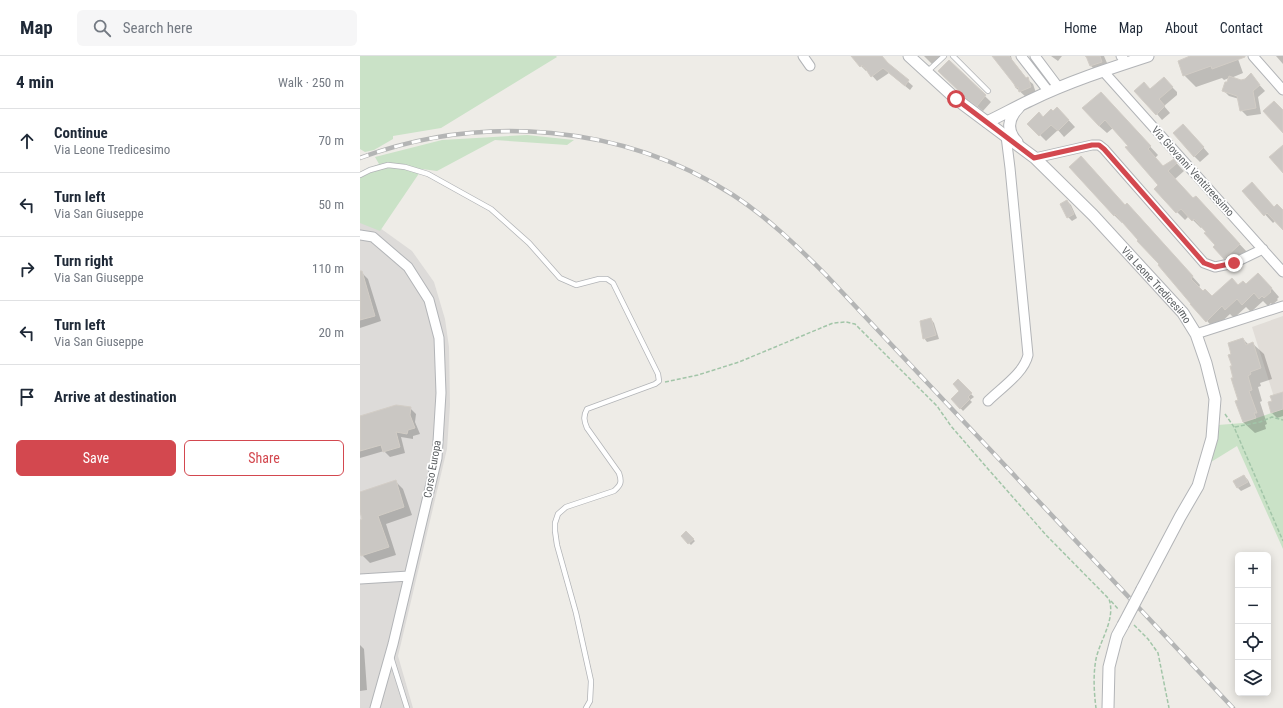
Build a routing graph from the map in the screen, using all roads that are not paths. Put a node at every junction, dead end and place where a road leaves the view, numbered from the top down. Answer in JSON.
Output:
{"nodes":[{"id":1,"x":803,"y":56,"type":"edge"},
{"id":2,"x":909,"y":56,"type":"edge"},
{"id":3,"x":944,"y":56,"type":"edge"},
{"id":4,"x":954,"y":56,"type":"edge"},
{"id":5,"x":1021,"y":56,"type":"edge"},
{"id":6,"x":1035,"y":56,"type":"edge"},
{"id":7,"x":1148,"y":56,"type":"edge"},
{"id":8,"x":1253,"y":56,"type":"edge"},
{"id":9,"x":1124,"y":59,"type":"edge"},
{"id":10,"x":810,"y":66,"type":"dead end"},
{"id":11,"x":1102,"y":71,"type":"junction"},
{"id":12,"x":927,"y":72,"type":"junction"},
{"id":13,"x":1059,"y":88,"type":"junction"},
{"id":14,"x":1283,"y":90,"type":"edge"},
{"id":15,"x":988,"y":91,"type":"dead end"},
{"id":16,"x":1048,"y":92,"type":"junction"},
{"id":17,"x":1021,"y":105,"type":"junction"},
{"id":18,"x":1010,"y":118,"type":"junction"},
{"id":19,"x":987,"y":122,"type":"junction"},
{"id":20,"x":996,"y":129,"type":"junction"},
{"id":21,"x":1006,"y":136,"type":"junction"},
{"id":22,"x":1021,"y":148,"type":"junction"},
{"id":23,"x":1034,"y":158,"type":"junction"},
{"id":24,"x":360,"y":175,"type":"edge"},
{"id":25,"x":360,"y":235,"type":"edge"},
{"id":26,"x":1263,"y":249,"type":"junction"},
{"id":27,"x":1283,"y":272,"type":"edge"},
{"id":28,"x":1283,"y":306,"type":"edge"},
{"id":29,"x":1196,"y":334,"type":"junction"},
{"id":30,"x":988,"y":401,"type":"dead end"},
{"id":31,"x":409,"y":576,"type":"junction"},
{"id":32,"x":360,"y":580,"type":"edge"},
{"id":33,"x":390,"y":654,"type":"junction"},
{"id":34,"x":375,"y":708,"type":"edge"},
{"id":35,"x":407,"y":708,"type":"edge"},
{"id":36,"x":586,"y":708,"type":"edge"},
{"id":37,"x":1108,"y":708,"type":"edge"}],
"edges":[{"from":1,"to":10,"type":"street"},
{"from":2,"to":12,"type":"street","name":"Via Leone Tredicesimo"},
{"from":3,"to":12,"type":"lane"},
{"from":4,"to":15,"type":"lane"},
{"from":5,"to":16,"type":"street"},
{"from":6,"to":13,"type":"street"},
{"from":7,"to":9,"type":"street"},
{"from":8,"to":14,"type":"street"},
{"from":9,"to":11,"type":"street"},
{"from":11,"to":13,"type":"street"},
{"from":11,"to":26,"type":"street","name":"Via Giovanni Ventitreesimo"},
{"from":12,"to":19,"type":"street","name":"Via Leone Tredicesimo"},
{"from":13,"to":16,"type":"street"},
{"from":16,"to":17,"type":"street"},
{"from":17,"to":18,"type":"street"},
{"from":17,"to":19,"type":"street"},
{"from":18,"to":20,"type":"street"},
{"from":18,"to":22,"type":"street"},
{"from":19,"to":20,"type":"street","name":"Via Leone Tredicesimo"},
{"from":20,"to":21,"type":"street","name":"Via Leone Tredicesimo"},
{"from":21,"to":22,"type":"street","name":"Via Leone Tredicesimo"},
{"from":21,"to":30,"type":"street"},
{"from":22,"to":23,"type":"street","name":"Via Leone Tredicesimo"},
{"from":23,"to":26,"type":"street"},
{"from":23,"to":29,"type":"street","name":"Via Leone Tredicesimo"},
{"from":24,"to":36,"type":"lane"},
{"from":25,"to":31,"type":"street","name":"Corso Europa"},
{"from":26,"to":27,"type":"street","name":"Via Giovanni Ventitreesimo"},
{"from":28,"to":29,"type":"street"},
{"from":29,"to":37,"type":"street","name":"Via Leone Tredicesimo","bridge":true},
{"from":31,"to":32,"type":"street"},
{"from":31,"to":33,"type":"street","name":"Corso Europa"},
{"from":33,"to":34,"type":"street","name":"Corso Europa"},
{"from":33,"to":35,"type":"lane"}]}
